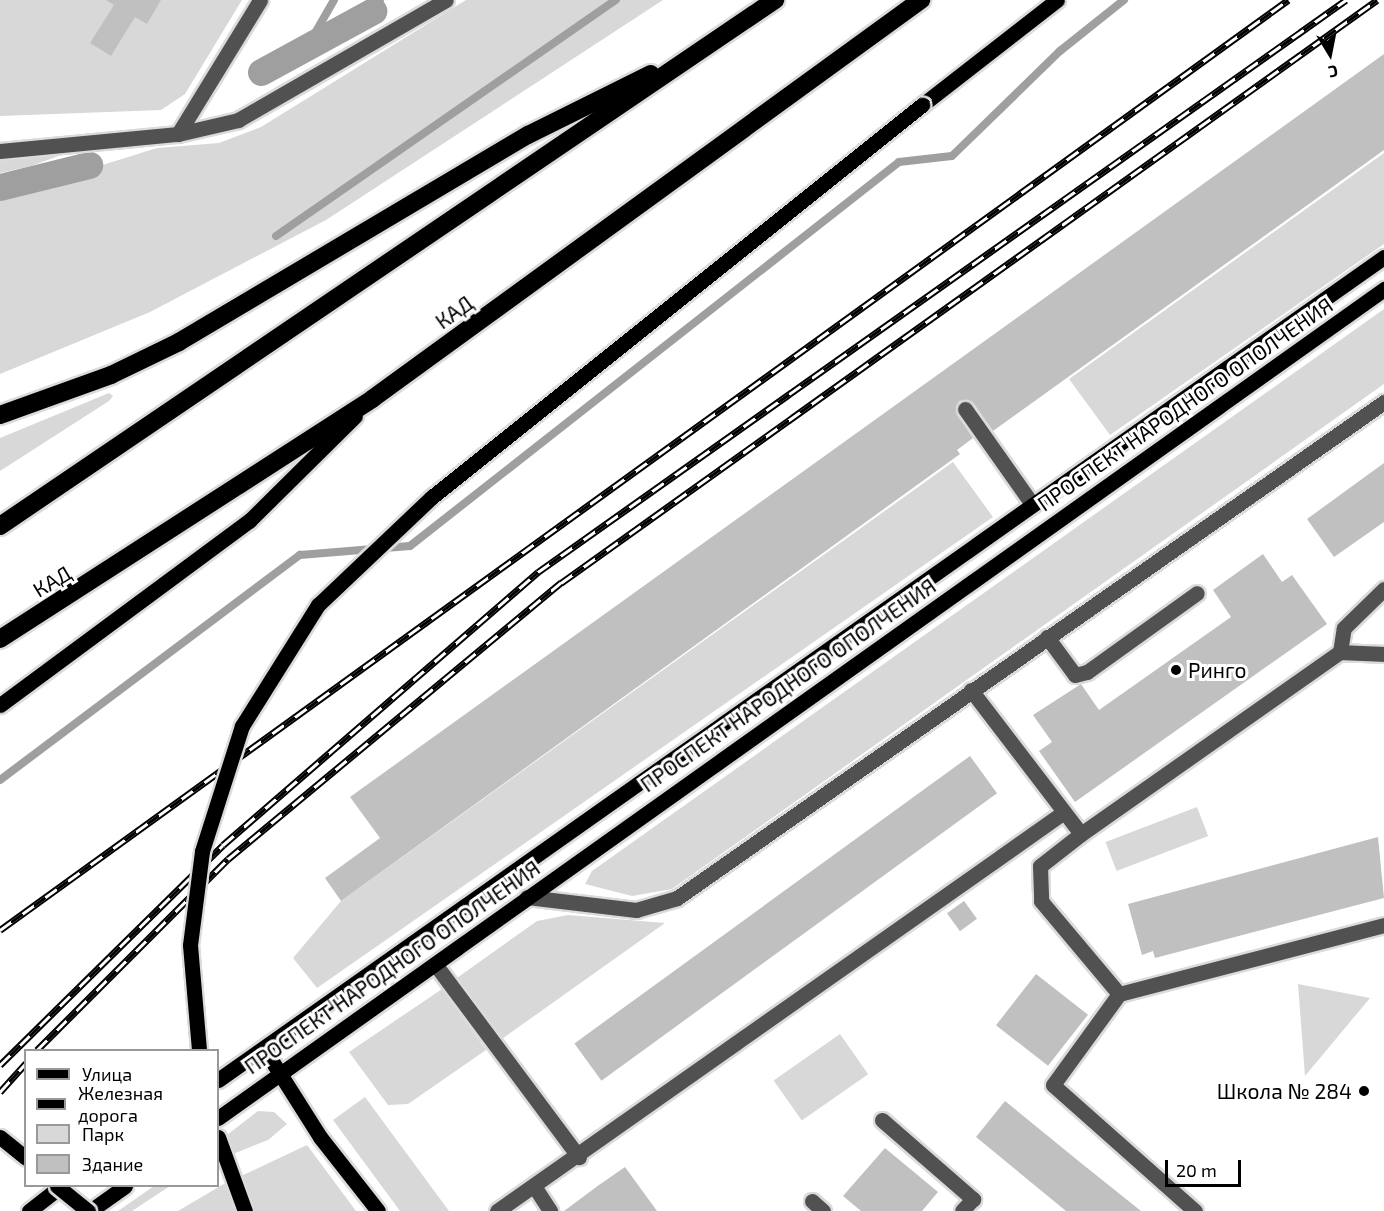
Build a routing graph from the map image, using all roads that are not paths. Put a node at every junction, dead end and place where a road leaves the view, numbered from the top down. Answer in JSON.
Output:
{"nodes":[{"id":1,"x":260,"y":0,"type":"edge"},
{"id":2,"x":446,"y":0,"type":"edge"},
{"id":3,"x":775,"y":0,"type":"edge"},
{"id":4,"x":921,"y":0,"type":"edge"},
{"id":5,"x":1057,"y":0,"type":"edge"},
{"id":6,"x":712,"y":43,"type":"junction"},
{"id":7,"x":178,"y":134,"type":"junction"},
{"id":8,"x":0,"y":151,"type":"edge"},
{"id":9,"x":1384,"y":257,"type":"edge"},
{"id":10,"x":1384,"y":289,"type":"edge"},
{"id":11,"x":372,"y":399,"type":"junction"},
{"id":12,"x":1384,"y":402,"type":"edge"},
{"id":13,"x":965,"y":409,"type":"dead end"},
{"id":14,"x":0,"y":415,"type":"edge"},
{"id":15,"x":1032,"y":504,"type":"junction"},
{"id":16,"x":0,"y":526,"type":"edge"},
{"id":17,"x":1384,"y":589,"type":"edge"},
{"id":18,"x":1197,"y":593,"type":"dead end"},
{"id":19,"x":1047,"y":637,"type":"junction"},
{"id":20,"x":0,"y":639,"type":"edge"},
{"id":21,"x":1340,"y":652,"type":"junction"},
{"id":22,"x":1384,"y":654,"type":"edge"},
{"id":23,"x":971,"y":690,"type":"junction"},
{"id":24,"x":0,"y":705,"type":"edge"},
{"id":25,"x":1064,"y":812,"type":"junction"},
{"id":26,"x":1081,"y":834,"type":"junction"},
{"id":27,"x":527,"y":897,"type":"junction"},
{"id":28,"x":1384,"y":925,"type":"edge"},
{"id":29,"x":435,"y":964,"type":"junction"},
{"id":30,"x":1119,"y":994,"type":"junction"},
{"id":31,"x":199,"y":1049,"type":"edge"},
{"id":32,"x":265,"y":1050,"type":"junction"},
{"id":33,"x":279,"y":1072,"type":"junction"},
{"id":34,"x":219,"y":1079,"type":"edge"},
{"id":35,"x":219,"y":1117,"type":"edge"},
{"id":36,"x":882,"y":1120,"type":"dead end"},
{"id":37,"x":0,"y":1137,"type":"edge"},
{"id":38,"x":219,"y":1140,"type":"edge"},
{"id":39,"x":24,"y":1156,"type":"edge"},
{"id":40,"x":579,"y":1156,"type":"junction"},
{"id":41,"x":534,"y":1186,"type":"junction"},
{"id":42,"x":57,"y":1187,"type":"edge"},
{"id":43,"x":61,"y":1187,"type":"edge"},
{"id":44,"x":122,"y":1187,"type":"edge"},
{"id":45,"x":29,"y":1211,"type":"edge"},
{"id":46,"x":89,"y":1211,"type":"edge"},
{"id":47,"x":245,"y":1211,"type":"edge"},
{"id":48,"x":378,"y":1211,"type":"edge"},
{"id":49,"x":497,"y":1211,"type":"edge"},
{"id":50,"x":550,"y":1211,"type":"edge"},
{"id":51,"x":962,"y":1211,"type":"edge"},
{"id":52,"x":1195,"y":1211,"type":"edge"}],
"edges":[{"from":1,"to":7,"type":"street"},
{"from":2,"to":7,"type":"street"},
{"from":3,"to":6,"type":"highway"},
{"from":4,"to":11,"type":"highway","name":"КАД"},
{"from":5,"to":31,"type":"main road","bridge":true},
{"from":6,"to":14,"type":"highway"},
{"from":6,"to":16,"type":"highway"},
{"from":7,"to":8,"type":"street"},
{"from":9,"to":15,"type":"main road","name":"ПРОСПЕКТ НАРОДНОГО ОПОЛЧЕНИЯ"},
{"from":10,"to":27,"type":"main road","name":"ПРОСПЕКТ НАРОДНОГО ОПОЛЧЕНИЯ"},
{"from":11,"to":20,"type":"highway","name":"КАД"},
{"from":11,"to":24,"type":"main road"},
{"from":12,"to":19,"type":"street"},
{"from":13,"to":15,"type":"street"},
{"from":15,"to":32,"type":"main road","name":"ПРОСПЕКТ НАРОДНОГО ОПОЛЧЕНИЯ"},
{"from":17,"to":21,"type":"street"},
{"from":18,"to":19,"type":"street"},
{"from":19,"to":23,"type":"street"},
{"from":21,"to":22,"type":"street"},
{"from":21,"to":26,"type":"street"},
{"from":23,"to":25,"type":"street"},
{"from":23,"to":27,"type":"street"},
{"from":25,"to":26,"type":"street"},
{"from":25,"to":40,"type":"street"},
{"from":26,"to":30,"type":"street"},
{"from":27,"to":29,"type":"main road","name":"ПРОСПЕКТ НАРОДНОГО ОПОЛЧЕНИЯ"},
{"from":28,"to":30,"type":"street"},
{"from":29,"to":33,"type":"main road","name":"ПРОСПЕКТ НАРОДНОГО ОПОЛЧЕНИЯ"},
{"from":29,"to":40,"type":"street"},
{"from":30,"to":52,"type":"street"},
{"from":32,"to":33,"type":"main road"},
{"from":32,"to":34,"type":"main road","name":"ПРОСПЕКТ НАРОДНОГО ОПОЛЧЕНИЯ"},
{"from":33,"to":35,"type":"main road","name":"ПРОСПЕКТ НАРОДНОГО ОПОЛЧЕНИЯ"},
{"from":33,"to":48,"type":"main road"},
{"from":36,"to":51,"type":"street"},
{"from":37,"to":39,"type":"main road"},
{"from":38,"to":47,"type":"main road"},
{"from":40,"to":41,"type":"street"},
{"from":41,"to":49,"type":"street"},
{"from":41,"to":50,"type":"street"},
{"from":42,"to":45,"type":"main road"},
{"from":43,"to":46,"type":"main road","bridge":true},
{"from":44,"to":46,"type":"main road"}]}
